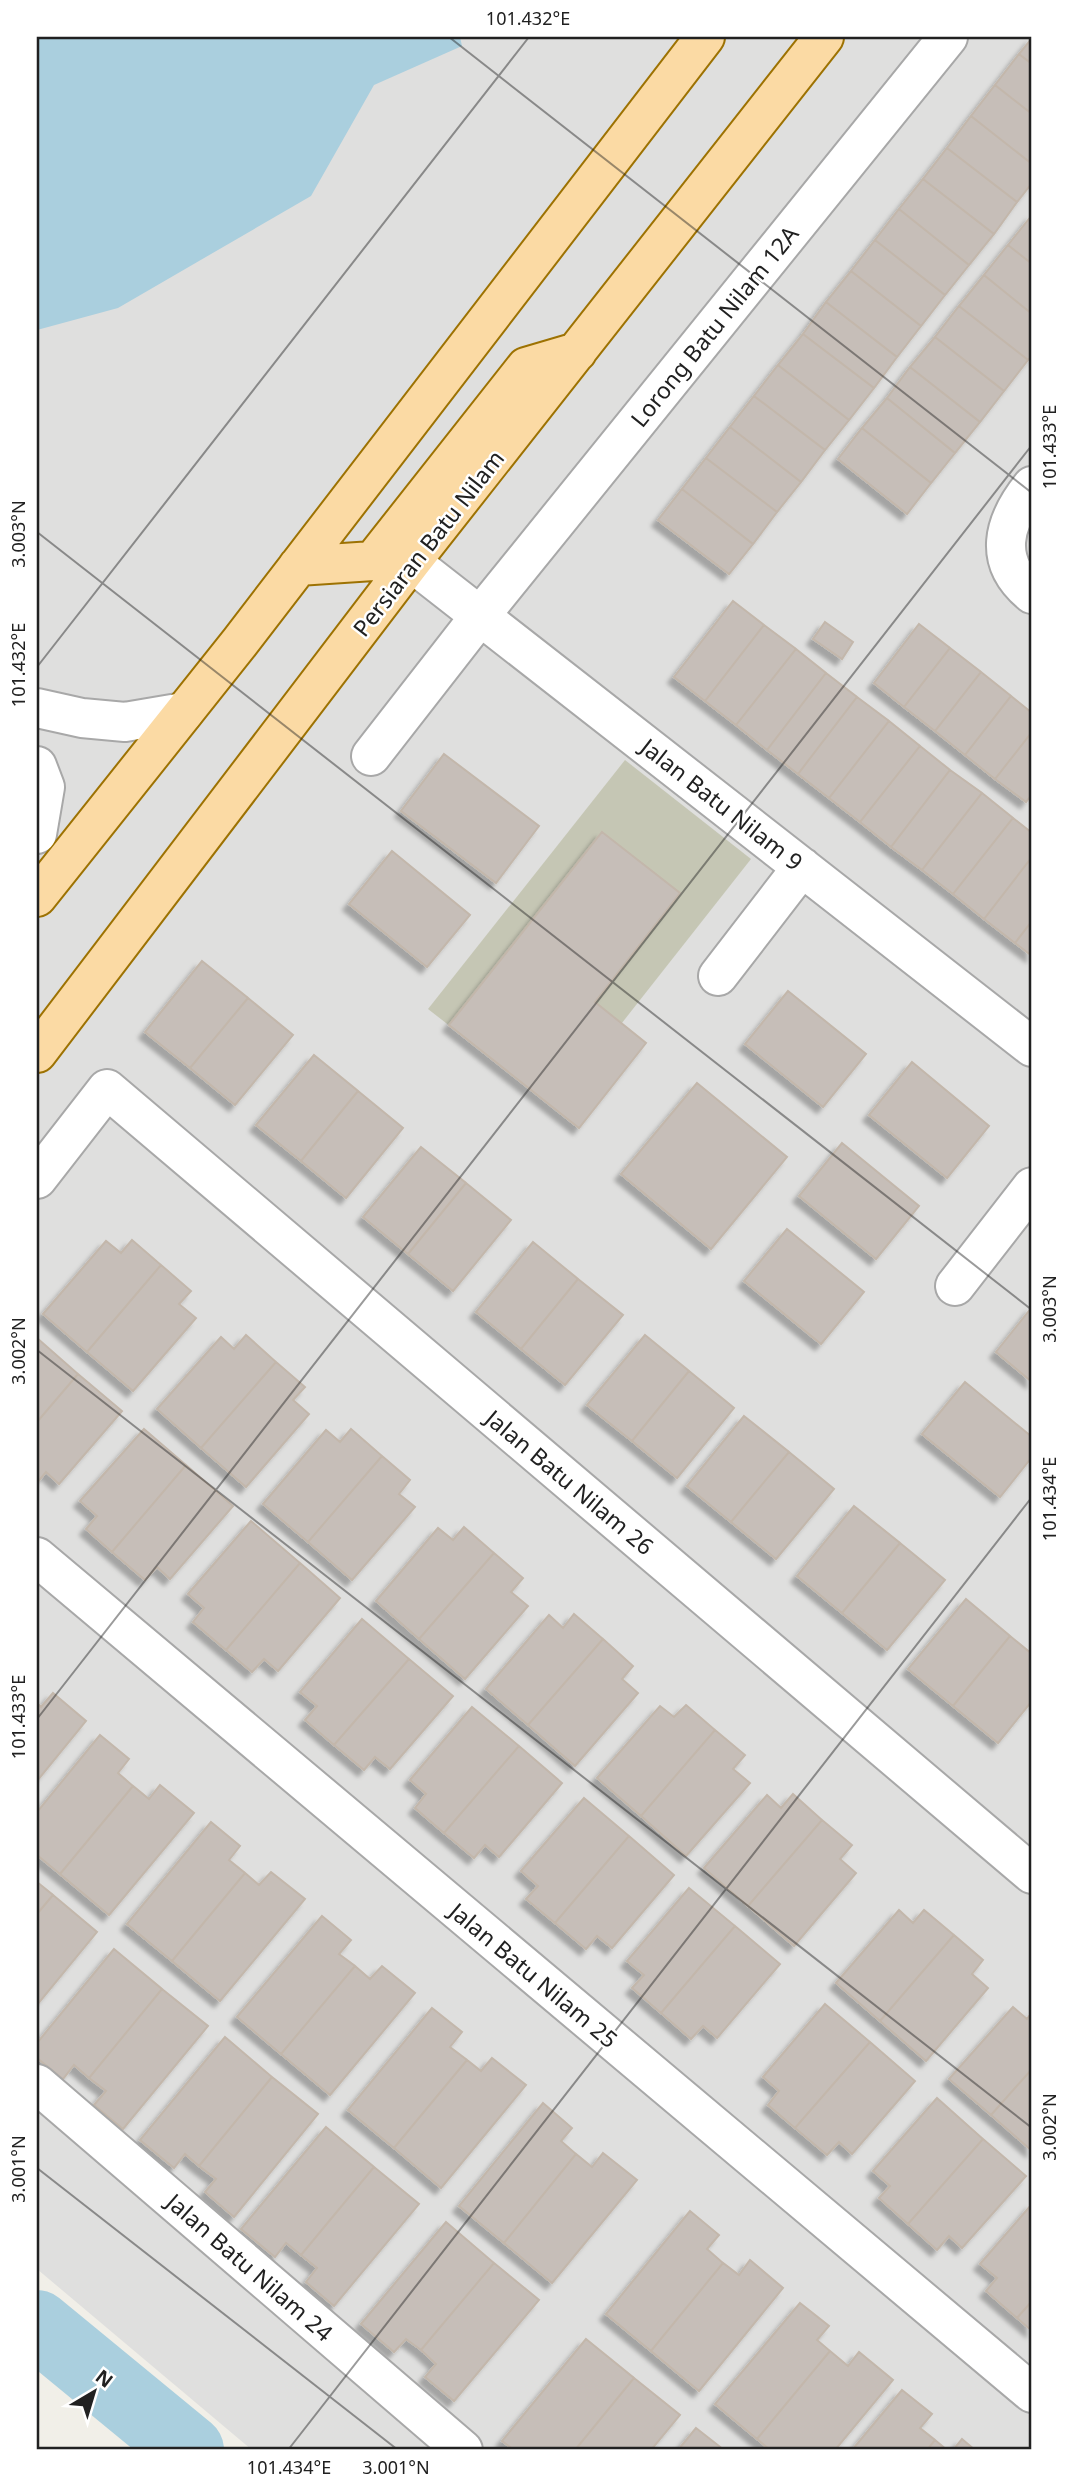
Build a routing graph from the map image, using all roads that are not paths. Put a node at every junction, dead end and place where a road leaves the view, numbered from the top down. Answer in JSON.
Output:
{"nodes":[{"id":1,"x":705,"y":37,"type":"edge"},
{"id":2,"x":824,"y":37,"type":"edge"},
{"id":3,"x":948,"y":37,"type":"edge"},
{"id":4,"x":577,"y":352,"type":"junction"},
{"id":5,"x":1032,"y":486,"type":"edge"},
{"id":6,"x":411,"y":562,"type":"junction"},
{"id":7,"x":298,"y":566,"type":"junction"},
{"id":8,"x":1032,"y":594,"type":"edge"},
{"id":9,"x":480,"y":616,"type":"junction"},
{"id":10,"x":37,"y":708,"type":"edge"},
{"id":11,"x":184,"y":712,"type":"junction"},
{"id":12,"x":37,"y":727,"type":"edge"},
{"id":13,"x":371,"y":756,"type":"dead end"},
{"id":14,"x":38,"y":767,"type":"edge"},
{"id":15,"x":37,"y":834,"type":"edge"},
{"id":16,"x":802,"y":867,"type":"junction"},
{"id":17,"x":37,"y":897,"type":"edge"},
{"id":18,"x":718,"y":976,"type":"dead end"},
{"id":19,"x":1032,"y":1047,"type":"edge"},
{"id":20,"x":37,"y":1053,"type":"edge"},
{"id":21,"x":37,"y":1180,"type":"edge"},
{"id":22,"x":1032,"y":1187,"type":"edge"},
{"id":23,"x":955,"y":1286,"type":"dead end"},
{"id":24,"x":37,"y":1557,"type":"edge"},
{"id":25,"x":1032,"y":1874,"type":"edge"},
{"id":26,"x":37,"y":2084,"type":"edge"},
{"id":27,"x":1032,"y":2393,"type":"edge"},
{"id":28,"x":463,"y":2450,"type":"edge"}],
"edges":[{"from":1,"to":7,"type":"main road"},
{"from":2,"to":4,"type":"main road","name":"Persiaran Batu Nilam"},
{"from":3,"to":9,"type":"street","name":"Lorong Batu Nilam 12A"},
{"from":4,"to":6,"type":"main road","name":"Persiaran Batu Nilam"},
{"from":4,"to":7,"type":"main road"},
{"from":5,"to":8,"type":"street"},
{"from":6,"to":9,"type":"street","name":"Jalan Batu Nilam 9"},
{"from":6,"to":20,"type":"main road","name":"Persiaran Batu Nilam"},
{"from":7,"to":11,"type":"main road"},
{"from":9,"to":13,"type":"street","name":"Lorong Batu Nilam 12A"},
{"from":9,"to":16,"type":"street","name":"Jalan Batu Nilam 9"},
{"from":10,"to":11,"type":"street"},
{"from":11,"to":17,"type":"main road"},
{"from":12,"to":14,"type":"street"},
{"from":14,"to":15,"type":"street"},
{"from":16,"to":18,"type":"street"},
{"from":16,"to":19,"type":"street","name":"Jalan Batu Nilam 9"},
{"from":21,"to":25,"type":"street","name":"Jalan Batu Nilam 26"},
{"from":22,"to":23,"type":"street"},
{"from":24,"to":27,"type":"street","name":"Jalan Batu Nilam 25"},
{"from":26,"to":28,"type":"street","name":"Jalan Batu Nilam 24"}]}
